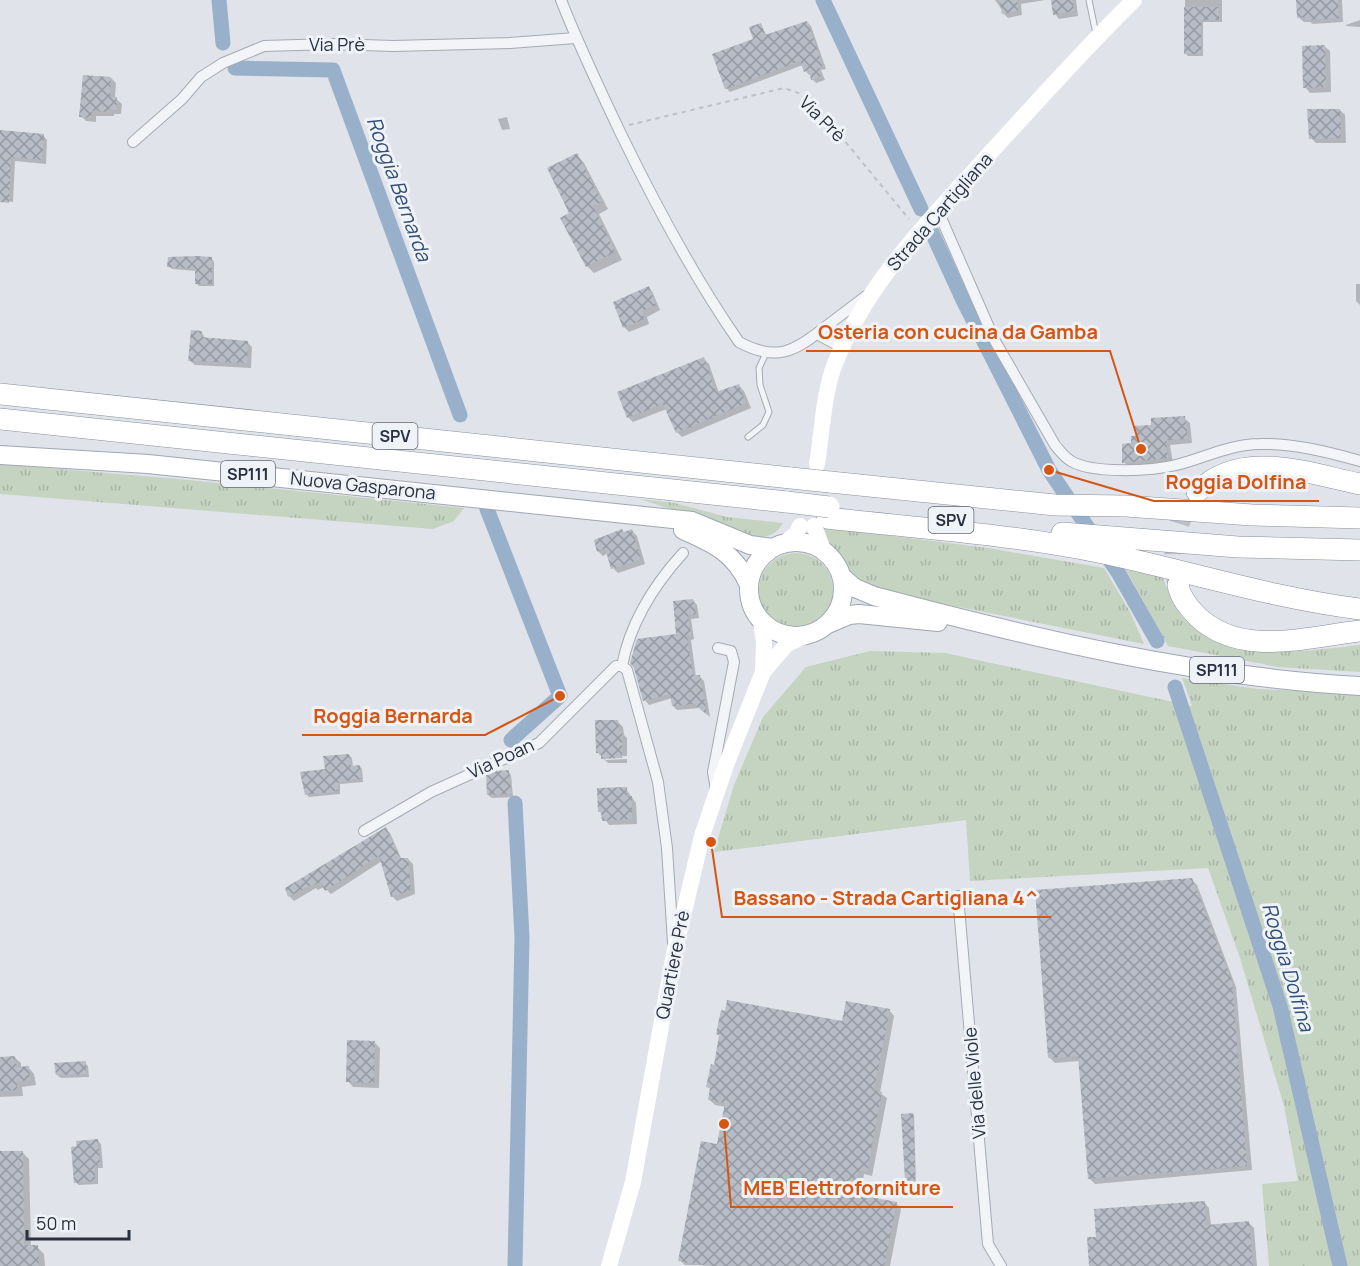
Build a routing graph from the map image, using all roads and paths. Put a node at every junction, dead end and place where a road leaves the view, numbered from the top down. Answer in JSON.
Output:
{"nodes":[{"id":1,"x":561,"y":0,"type":"edge"},
{"id":2,"x":1089,"y":0,"type":"edge"},
{"id":3,"x":1134,"y":0,"type":"edge"},
{"id":4,"x":1096,"y":37,"type":"junction"},
{"id":5,"x":575,"y":38,"type":"junction"},
{"id":6,"x":618,"y":127,"type":"junction"},
{"id":7,"x":133,"y":142,"type":"dead end"},
{"id":8,"x":938,"y":211,"type":"junction"},
{"id":9,"x":919,"y":231,"type":"junction"},
{"id":10,"x":875,"y":289,"type":"junction"},
{"id":11,"x":817,"y":334,"type":"junction"},
{"id":12,"x":843,"y":348,"type":"junction"},
{"id":13,"x":766,"y":353,"type":"junction"},
{"id":14,"x":0,"y":394,"type":"edge"},
{"id":15,"x":0,"y":419,"type":"edge"},
{"id":16,"x":748,"y":437,"type":"dead end"},
{"id":17,"x":0,"y":454,"type":"edge"},
{"id":18,"x":1360,"y":461,"type":"edge"},
{"id":19,"x":817,"y":464,"type":"dead end"},
{"id":20,"x":1360,"y":484,"type":"edge"},
{"id":21,"x":1197,"y":492,"type":"tunnel mouth"},
{"id":22,"x":797,"y":517,"type":"junction"},
{"id":23,"x":653,"y":518,"type":"junction"},
{"id":24,"x":1360,"y":518,"type":"edge"},
{"id":25,"x":1078,"y":541,"type":"junction"},
{"id":26,"x":778,"y":546,"type":"junction"},
{"id":27,"x":1360,"y":550,"type":"edge"},
{"id":28,"x":824,"y":552,"type":"junction"},
{"id":29,"x":683,"y":553,"type":"dead end"},
{"id":30,"x":841,"y":576,"type":"junction"},
{"id":31,"x":749,"y":585,"type":"junction"},
{"id":32,"x":1178,"y":585,"type":"tunnel mouth"},
{"id":33,"x":1360,"y":609,"type":"edge"},
{"id":34,"x":761,"y":621,"type":"junction"},
{"id":35,"x":828,"y":624,"type":"junction"},
{"id":36,"x":993,"y":627,"type":"junction"},
{"id":37,"x":1360,"y":631,"type":"edge"},
{"id":38,"x":810,"y":634,"type":"junction"},
{"id":39,"x":718,"y":648,"type":"dead end"},
{"id":40,"x":622,"y":666,"type":"junction"},
{"id":41,"x":763,"y":672,"type":"junction"},
{"id":42,"x":1360,"y":686,"type":"edge"},
{"id":43,"x":716,"y":792,"type":"junction"},
{"id":44,"x":364,"y":831,"type":"dead end"},
{"id":45,"x":958,"y":896,"type":"dead end"},
{"id":46,"x":674,"y":954,"type":"junction"},
{"id":47,"x":609,"y":1266,"type":"edge"},
{"id":48,"x":1001,"y":1266,"type":"edge"}],
"edges":[{"from":1,"to":5,"type":"street"},
{"from":2,"to":4,"type":"lane"},
{"from":3,"to":4,"type":"street","name":"Strada Cartigliana"},
{"from":4,"to":8,"type":"street","name":"Strada Cartigliana"},
{"from":5,"to":6,"type":"street"},
{"from":5,"to":7,"type":"street","name":"Via Prè"},
{"from":6,"to":9,"type":"path","name":"Via Prè"},
{"from":6,"to":13,"type":"street"},
{"from":8,"to":9,"type":"street","name":"Strada Cartigliana"},
{"from":8,"to":18,"type":"street"},
{"from":9,"to":10,"type":"street","name":"Strada Cartigliana"},
{"from":10,"to":11,"type":"street"},
{"from":10,"to":12,"type":"street","name":"Strada Cartigliana"},
{"from":11,"to":12,"type":"street"},
{"from":11,"to":13,"type":"street"},
{"from":12,"to":19,"type":"street","name":"Strada Cartigliana"},
{"from":13,"to":16,"type":"lane"},
{"from":14,"to":24,"type":"highway","number":"SPV","bridge":true},
{"from":15,"to":22,"type":"highway","number":"SPV"},
{"from":17,"to":23,"type":"main road","name":"Nuova Gasparona","number":"SP111"},
{"from":20,"to":21,"type":"highway"},
{"from":22,"to":25,"type":"highway"},
{"from":22,"to":25,"type":"highway","number":"SPV","bridge":true},
{"from":22,"to":26,"type":"street"},
{"from":22,"to":28,"type":"street"},
{"from":23,"to":26,"type":"main road","name":"Nuova Gasparona","number":"SP111"},
{"from":23,"to":31,"type":"main road","name":"Nuova Gasparona","number":"SP111"},
{"from":25,"to":27,"type":"highway","number":"SPV"},
{"from":25,"to":33,"type":"highway"},
{"from":26,"to":28,"type":"main road","name":"Nuova Gasparona","number":"SP111"},
{"from":26,"to":31,"type":"main road"},
{"from":28,"to":30,"type":"main road","number":"SP111"},
{"from":29,"to":40,"type":"street"},
{"from":30,"to":35,"type":"main road"},
{"from":30,"to":36,"type":"main road","number":"SP111"},
{"from":31,"to":34,"type":"main road","name":"Nuova Gasparona","number":"SP111"},
{"from":32,"to":37,"type":"highway"},
{"from":34,"to":38,"type":"main road"},
{"from":34,"to":41,"type":"street","name":"Quartiere Prè"},
{"from":35,"to":36,"type":"main road","number":"SP111"},
{"from":35,"to":38,"type":"main road","number":"SP111"},
{"from":36,"to":42,"type":"main road","number":"SP111"},
{"from":38,"to":41,"type":"street","name":"Quartiere Prè"},
{"from":39,"to":43,"type":"street"},
{"from":40,"to":44,"type":"street","name":"Via Poan"},
{"from":40,"to":46,"type":"street"},
{"from":41,"to":43,"type":"street","name":"Quartiere Prè"},
{"from":43,"to":46,"type":"street","name":"Quartiere Prè"},
{"from":45,"to":48,"type":"street","name":"Via delle Viole"},
{"from":46,"to":47,"type":"street","name":"Quartiere Prè"}]}
